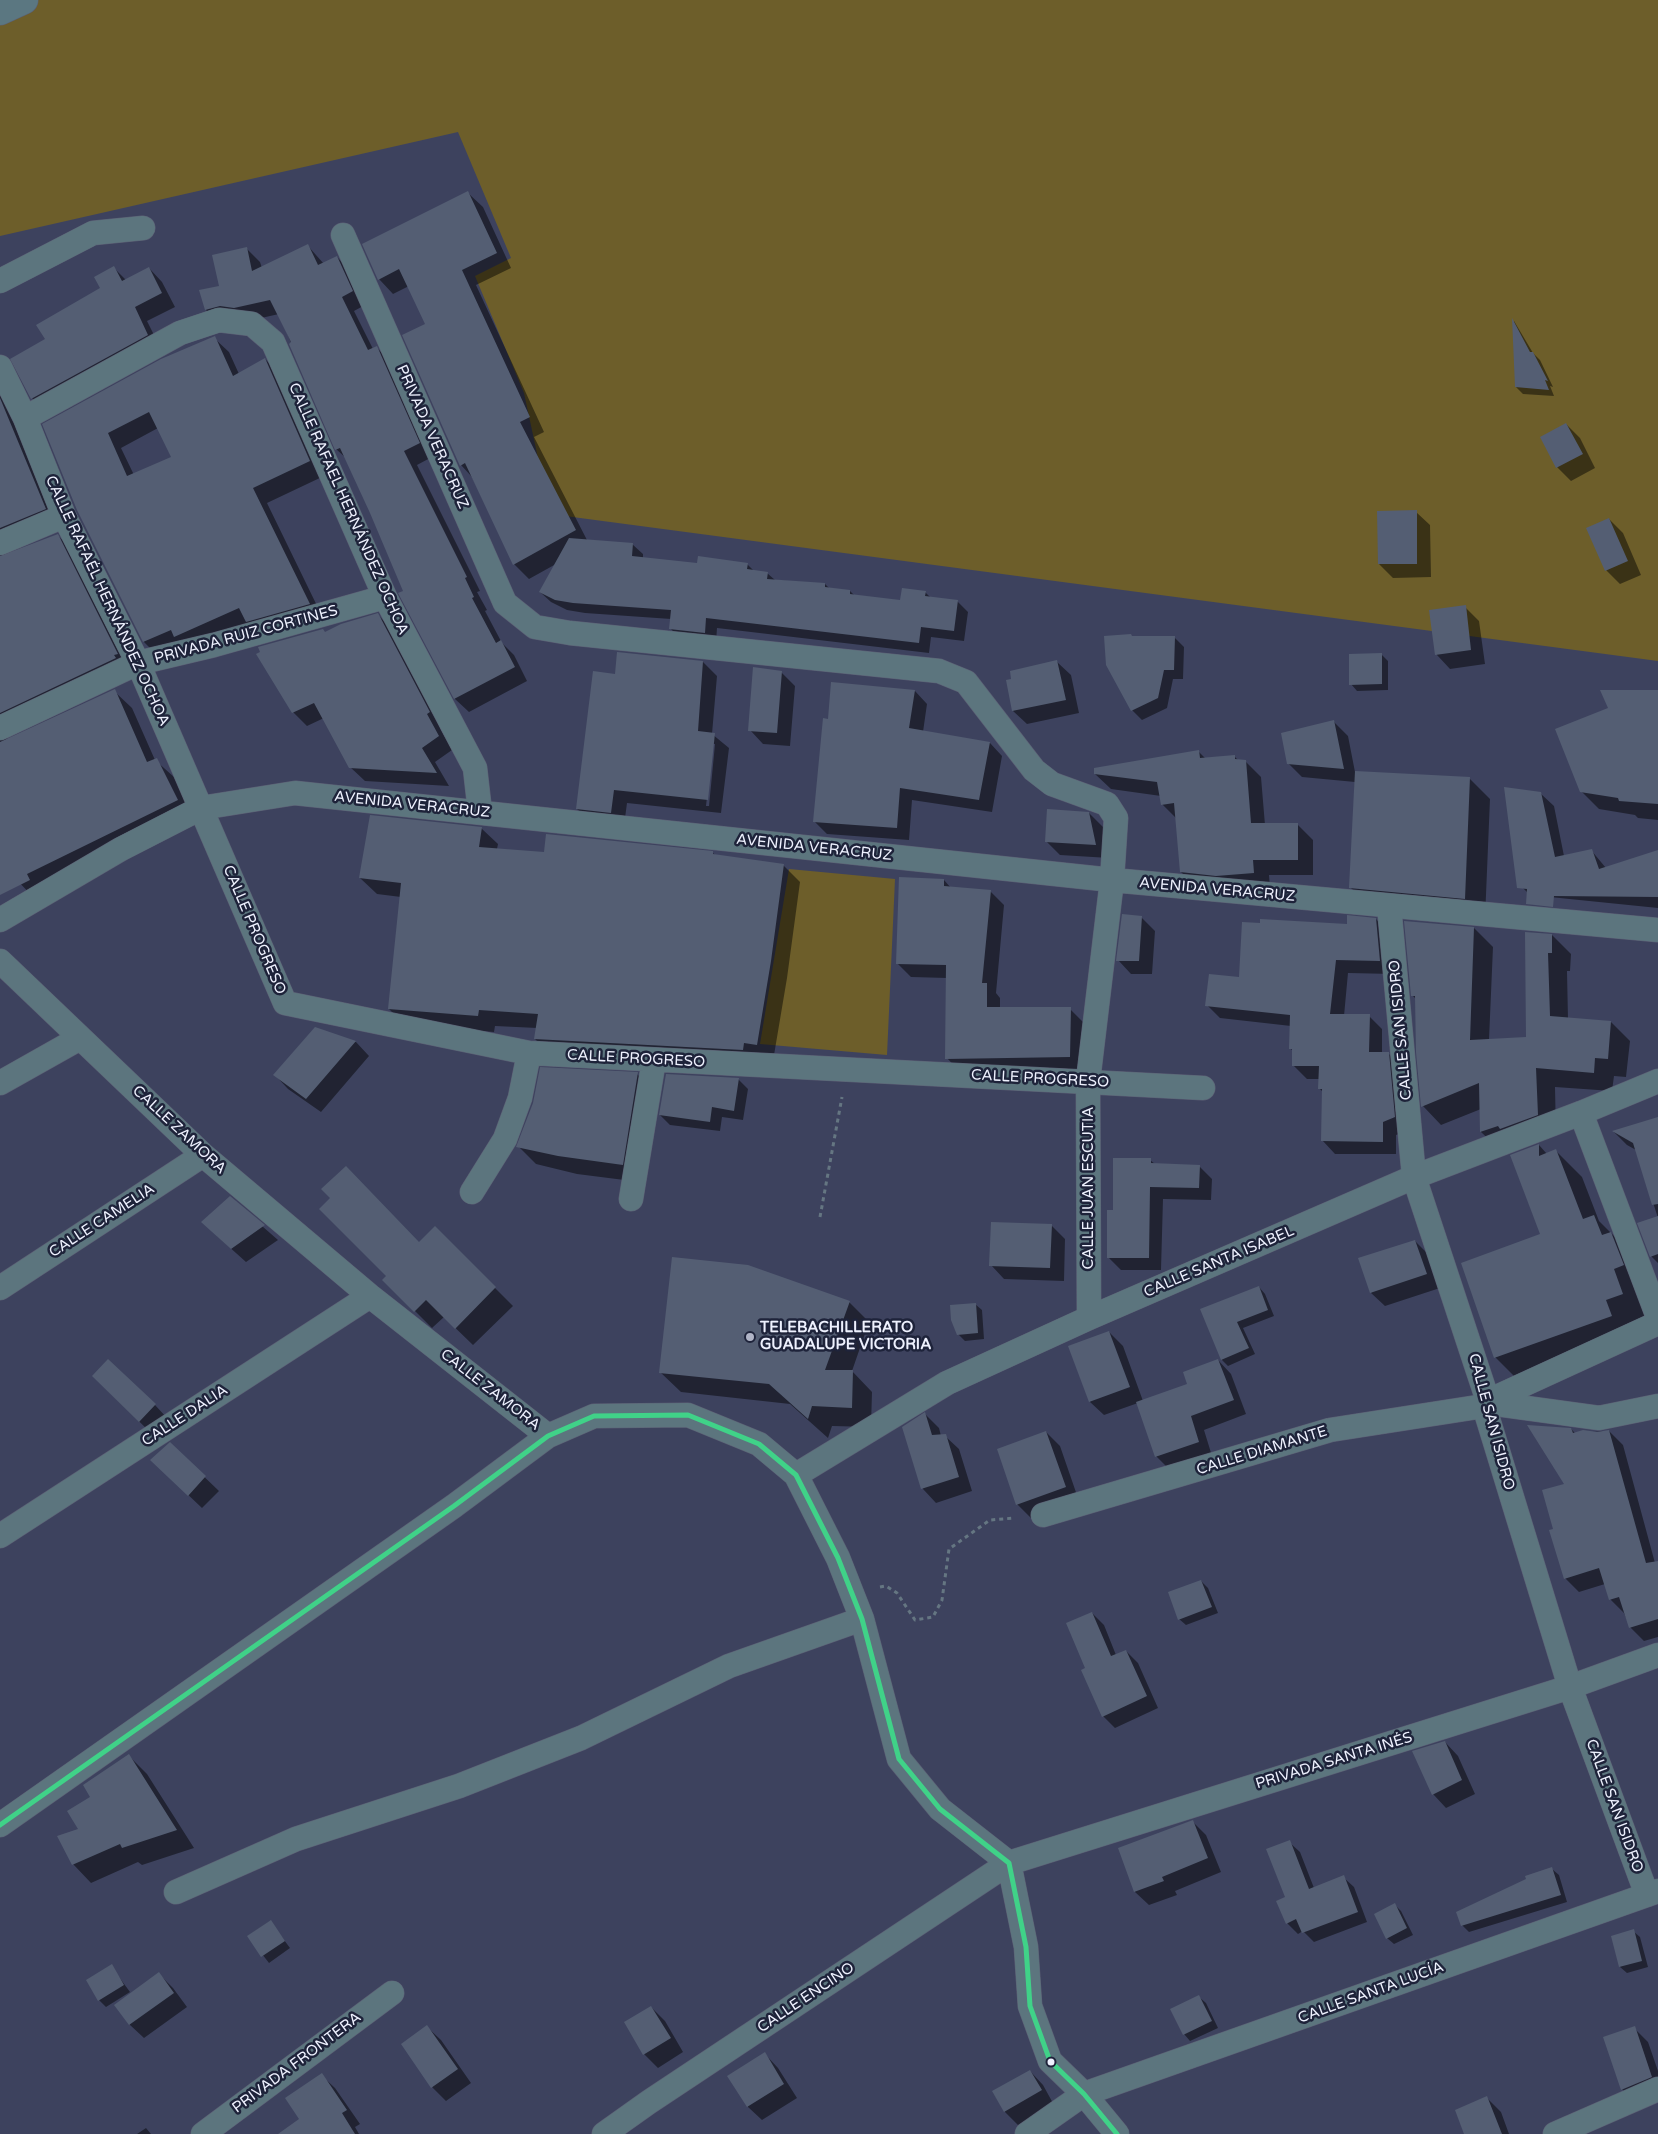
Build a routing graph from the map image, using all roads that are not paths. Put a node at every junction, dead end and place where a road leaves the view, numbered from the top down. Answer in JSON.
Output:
{"nodes":[{"id":1,"x":24,"y":0,"type":"edge"},
{"id":2,"x":0,"y":11,"type":"edge"},
{"id":3,"x":144,"y":228,"type":"dead end"},
{"id":4,"x":343,"y":235,"type":"dead end"},
{"id":5,"x":0,"y":280,"type":"edge"},
{"id":6,"x":0,"y":368,"type":"edge"},
{"id":7,"x":25,"y":418,"type":"junction"},
{"id":8,"x":64,"y":516,"type":"junction"},
{"id":9,"x":0,"y":543,"type":"edge"},
{"id":10,"x":385,"y":597,"type":"junction"},
{"id":11,"x":535,"y":627,"type":"joint"},
{"id":12,"x":138,"y":663,"type":"junction"},
{"id":13,"x":0,"y":728,"type":"edge"},
{"id":14,"x":201,"y":808,"type":"junction"},
{"id":15,"x":480,"y":812,"type":"junction"},
{"id":16,"x":1112,"y":880,"type":"junction"},
{"id":17,"x":1390,"y":906,"type":"junction"},
{"id":18,"x":0,"y":920,"type":"edge"},
{"id":19,"x":1658,"y":930,"type":"edge"},
{"id":20,"x":0,"y":961,"type":"edge"},
{"id":21,"x":80,"y":1038,"type":"junction"},
{"id":22,"x":529,"y":1053,"type":"junction"},
{"id":23,"x":654,"y":1060,"type":"junction"},
{"id":24,"x":1088,"y":1081,"type":"junction"},
{"id":25,"x":1658,"y":1081,"type":"edge"},
{"id":26,"x":0,"y":1083,"type":"edge"},
{"id":27,"x":1203,"y":1088,"type":"dead end"},
{"id":28,"x":1581,"y":1113,"type":"junction"},
{"id":29,"x":203,"y":1155,"type":"junction"},
{"id":30,"x":1414,"y":1177,"type":"junction"},
{"id":31,"x":472,"y":1192,"type":"dead end"},
{"id":32,"x":631,"y":1199,"type":"dead end"},
{"id":33,"x":0,"y":1288,"type":"edge"},
{"id":34,"x":370,"y":1296,"type":"junction"},
{"id":35,"x":1658,"y":1317,"type":"edge"},
{"id":36,"x":1090,"y":1318,"type":"junction"},
{"id":37,"x":1658,"y":1324,"type":"edge"},
{"id":38,"x":1486,"y":1403,"type":"junction"},
{"id":39,"x":1658,"y":1406,"type":"edge"},
{"id":40,"x":548,"y":1436,"type":"junction"},
{"id":41,"x":796,"y":1475,"type":"junction"},
{"id":42,"x":1043,"y":1515,"type":"road end"},
{"id":43,"x":0,"y":1536,"type":"edge"},
{"id":44,"x":862,"y":1619,"type":"junction"},
{"id":45,"x":1658,"y":1655,"type":"edge"},
{"id":46,"x":1570,"y":1687,"type":"junction"},
{"id":47,"x":0,"y":1825,"type":"edge"},
{"id":48,"x":1009,"y":1863,"type":"junction"},
{"id":49,"x":176,"y":1892,"type":"dead end"},
{"id":50,"x":1652,"y":1893,"type":"edge"},
{"id":51,"x":392,"y":1993,"type":"dead end"},
{"id":52,"x":1658,"y":2089,"type":"edge"},
{"id":53,"x":1084,"y":2094,"type":"junction"},
{"id":54,"x":203,"y":2134,"type":"edge"},
{"id":55,"x":604,"y":2134,"type":"edge"},
{"id":56,"x":1027,"y":2134,"type":"edge"},
{"id":57,"x":1117,"y":2134,"type":"edge"},
{"id":58,"x":1555,"y":2134,"type":"edge"}],
"edges":[{"from":1,"to":2,"type":"main road"},
{"from":3,"to":5,"type":"street"},
{"from":4,"to":11,"type":"street","name":"PRIVADA VERACRUZ"},
{"from":6,"to":7,"type":"street","name":"CALLE RAFAÉL HERNÁNDEZ OCHOA"},
{"from":7,"to":8,"type":"street","name":"CALLE RAFAÉL HERNÁNDEZ OCHOA"},
{"from":7,"to":10,"type":"street","name":"CALLE RAFAEL HERNÁNDEZ OCHOA"},
{"from":8,"to":9,"type":"street"},
{"from":8,"to":12,"type":"street","name":"CALLE RAFAÉL HERNÁNDEZ OCHOA"},
{"from":10,"to":12,"type":"street","name":"PRIVADA RUIZ CORTINES"},
{"from":10,"to":15,"type":"street","name":"CALLE RAFAEL HERNÁNDEZ OCHOA"},
{"from":11,"to":16,"type":"street","name":"CALLE JUAN ESCUTIA"},
{"from":12,"to":13,"type":"street","name":"PRIVADA RUIZ CORTINES"},
{"from":12,"to":14,"type":"street","name":"CALLE RAFAÉL HERNÁNDEZ OCHOA"},
{"from":14,"to":15,"type":"street","name":"AVENIDA VERACRUZ"},
{"from":14,"to":18,"type":"street","name":"AVENIDA VERACRUZ"},
{"from":14,"to":22,"type":"street","name":"CALLE PROGRESO"},
{"from":15,"to":16,"type":"street","name":"AVENIDA VERACRUZ"},
{"from":16,"to":17,"type":"street","name":"AVENIDA VERACRUZ"},
{"from":16,"to":24,"type":"street","name":"CALLE JUAN ESCUTIA"},
{"from":17,"to":19,"type":"street","name":"AVENIDA VERACRUZ"},
{"from":17,"to":30,"type":"street","name":"CALLE SAN ISIDRO"},
{"from":20,"to":21,"type":"street","name":"CALLE ZAMORA"},
{"from":21,"to":26,"type":"street"},
{"from":21,"to":29,"type":"street","name":"CALLE ZAMORA"},
{"from":22,"to":23,"type":"street","name":"CALLE PROGRESO"},
{"from":22,"to":31,"type":"street"},
{"from":23,"to":24,"type":"street","name":"CALLE PROGRESO"},
{"from":23,"to":32,"type":"street"},
{"from":24,"to":27,"type":"street","name":"CALLE PROGRESO"},
{"from":24,"to":36,"type":"street","name":"CALLE JUAN ESCUTIA"},
{"from":25,"to":28,"type":"street","name":"CALLE SANTA ISABEL"},
{"from":28,"to":30,"type":"street","name":"CALLE SANTA ISABEL"},
{"from":28,"to":35,"type":"street"},
{"from":29,"to":33,"type":"street","name":"CALLE CAMELIA"},
{"from":29,"to":34,"type":"street","name":"CALLE ZAMORA"},
{"from":30,"to":36,"type":"street","name":"CALLE SANTA ISABEL"},
{"from":30,"to":38,"type":"street","name":"CALLE SAN ISIDRO"},
{"from":34,"to":40,"type":"street","name":"CALLE ZAMORA"},
{"from":34,"to":43,"type":"street","name":"CALLE DALIA"},
{"from":36,"to":41,"type":"street","name":"CALLE SANTA ISABEL"},
{"from":37,"to":38,"type":"street","name":"CALLE DIAMANTE"},
{"from":38,"to":39,"type":"street"},
{"from":38,"to":42,"type":"street","name":"CALLE DIAMANTE"},
{"from":38,"to":46,"type":"street","name":"CALLE SAN ISIDRO"},
{"from":40,"to":41,"type":"street","name":"CALLE ZAMORA"},
{"from":40,"to":47,"type":"street"},
{"from":41,"to":44,"type":"street","name":"CALLE ZAMORA"},
{"from":44,"to":48,"type":"street","name":"CALLE ZAMORA"},
{"from":44,"to":49,"type":"street"},
{"from":45,"to":46,"type":"street","name":"PRIVADA SANTA INÉS"},
{"from":46,"to":48,"type":"street","name":"PRIVADA SANTA INÉS"},
{"from":46,"to":50,"type":"street","name":"CALLE SAN ISIDRO"},
{"from":48,"to":53,"type":"street"},
{"from":48,"to":55,"type":"street","name":"CALLE ENCINO"},
{"from":50,"to":53,"type":"street","name":"CALLE SANTA LUCÍA"},
{"from":51,"to":54,"type":"street","name":"PRIVADA FRONTERA"},
{"from":52,"to":58,"type":"street"},
{"from":53,"to":56,"type":"street","name":"CALLE SANTA LUCÍA"},
{"from":53,"to":57,"type":"street"}]}
